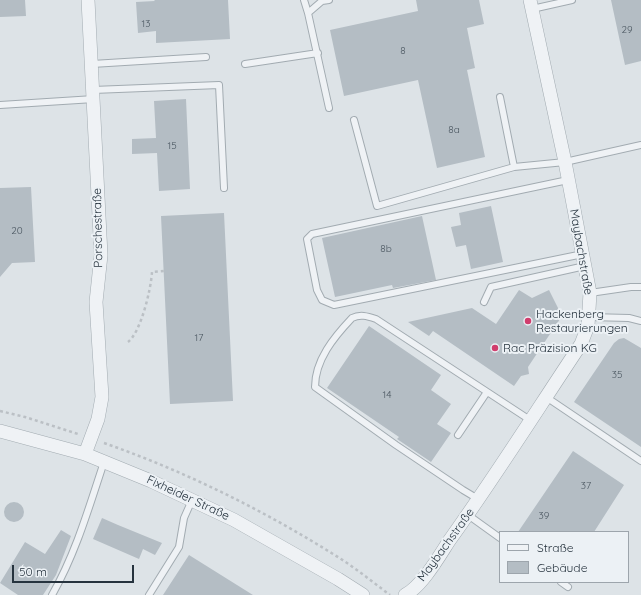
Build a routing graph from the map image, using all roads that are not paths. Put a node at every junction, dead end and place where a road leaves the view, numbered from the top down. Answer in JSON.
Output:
{"nodes":[{"id":1,"x":88,"y":0,"type":"edge"},
{"id":2,"x":304,"y":0,"type":"edge"},
{"id":3,"x":329,"y":0,"type":"edge"},
{"id":4,"x":572,"y":0,"type":"edge"},
{"id":5,"x":531,"y":4,"type":"edge"},
{"id":6,"x":308,"y":12,"type":"junction"},
{"id":7,"x":318,"y":53,"type":"junction"},
{"id":8,"x":206,"y":58,"type":"dead end"},
{"id":9,"x":92,"y":64,"type":"junction"},
{"id":10,"x":245,"y":64,"type":"dead end"},
{"id":11,"x":93,"y":94,"type":"junction"},
{"id":12,"x":500,"y":97,"type":"dead end"},
{"id":13,"x":0,"y":105,"type":"edge"},
{"id":14,"x":329,"y":108,"type":"dead end"},
{"id":15,"x":354,"y":120,"type":"dead end"},
{"id":16,"x":641,"y":145,"type":"edge"},
{"id":17,"x":565,"y":162,"type":"junction"},
{"id":18,"x":514,"y":167,"type":"junction"},
{"id":19,"x":568,"y":180,"type":"junction"},
{"id":20,"x":224,"y":188,"type":"dead end"},
{"id":21,"x":584,"y":260,"type":"junction"},
{"id":22,"x":641,"y":287,"type":"edge"},
{"id":23,"x":590,"y":293,"type":"junction"},
{"id":24,"x":484,"y":302,"type":"dead end"},
{"id":25,"x":589,"y":317,"type":"junction"},
{"id":26,"x":641,"y":322,"type":"edge"},
{"id":27,"x":487,"y":392,"type":"junction"},
{"id":28,"x":546,"y":397,"type":"junction"},
{"id":29,"x":530,"y":420,"type":"junction"},
{"id":30,"x":0,"y":431,"type":"edge"},
{"id":31,"x":458,"y":435,"type":"dead end"},
{"id":32,"x":84,"y":454,"type":"junction"},
{"id":33,"x":641,"y":461,"type":"edge"},
{"id":34,"x":104,"y":462,"type":"junction"},
{"id":35,"x":478,"y":499,"type":"junction"},
{"id":36,"x":192,"y":500,"type":"junction"},
{"id":37,"x":468,"y":515,"type":"junction"},
{"id":38,"x":499,"y":537,"type":"edge"},
{"id":39,"x":562,"y":583,"type":"edge"},
{"id":40,"x":568,"y":587,"type":"dead end"},
{"id":41,"x":52,"y":595,"type":"edge"},
{"id":42,"x":149,"y":595,"type":"edge"},
{"id":43,"x":363,"y":595,"type":"edge"},
{"id":44,"x":405,"y":595,"type":"edge"}],
"edges":[{"from":1,"to":9,"type":"street","name":"Porschestraße"},
{"from":2,"to":6,"type":"lane"},
{"from":3,"to":6,"type":"lane"},
{"from":4,"to":5,"type":"lane"},
{"from":5,"to":17,"type":"street","name":"Maybachstraße"},
{"from":6,"to":7,"type":"lane"},
{"from":7,"to":10,"type":"lane"},
{"from":7,"to":14,"type":"lane"},
{"from":8,"to":9,"type":"lane"},
{"from":9,"to":11,"type":"street","name":"Porschestraße"},
{"from":11,"to":13,"type":"lane"},
{"from":11,"to":20,"type":"lane"},
{"from":11,"to":32,"type":"street","name":"Porschestraße"},
{"from":12,"to":18,"type":"lane"},
{"from":15,"to":18,"type":"lane"},
{"from":16,"to":17,"type":"lane"},
{"from":17,"to":18,"type":"lane"},
{"from":17,"to":19,"type":"street","name":"Maybachstraße"},
{"from":19,"to":21,"type":"street","name":"Maybachstraße"},
{"from":19,"to":21,"type":"lane"},
{"from":21,"to":23,"type":"street","name":"Maybachstraße"},
{"from":21,"to":24,"type":"lane"},
{"from":22,"to":23,"type":"lane"},
{"from":23,"to":25,"type":"street","name":"Maybachstraße"},
{"from":25,"to":26,"type":"lane"},
{"from":25,"to":28,"type":"street","name":"Maybachstraße"},
{"from":27,"to":29,"type":"lane"},
{"from":27,"to":31,"type":"lane"},
{"from":27,"to":35,"type":"lane"},
{"from":28,"to":29,"type":"street","name":"Maybachstraße"},
{"from":28,"to":33,"type":"lane"},
{"from":29,"to":35,"type":"street","name":"Maybachstraße"},
{"from":30,"to":32,"type":"street","name":"Fixheider Straße"},
{"from":32,"to":34,"type":"street","name":"Fixheider Straße"},
{"from":34,"to":36,"type":"street","name":"Fixheider Straße"},
{"from":34,"to":41,"type":"lane"},
{"from":35,"to":37,"type":"street","name":"Maybachstraße"},
{"from":36,"to":42,"type":"lane"},
{"from":36,"to":43,"type":"street","name":"Fixheider Straße"},
{"from":37,"to":38,"type":"lane"},
{"from":37,"to":44,"type":"street","name":"Maybachstraße"},
{"from":39,"to":40,"type":"lane"}]}
